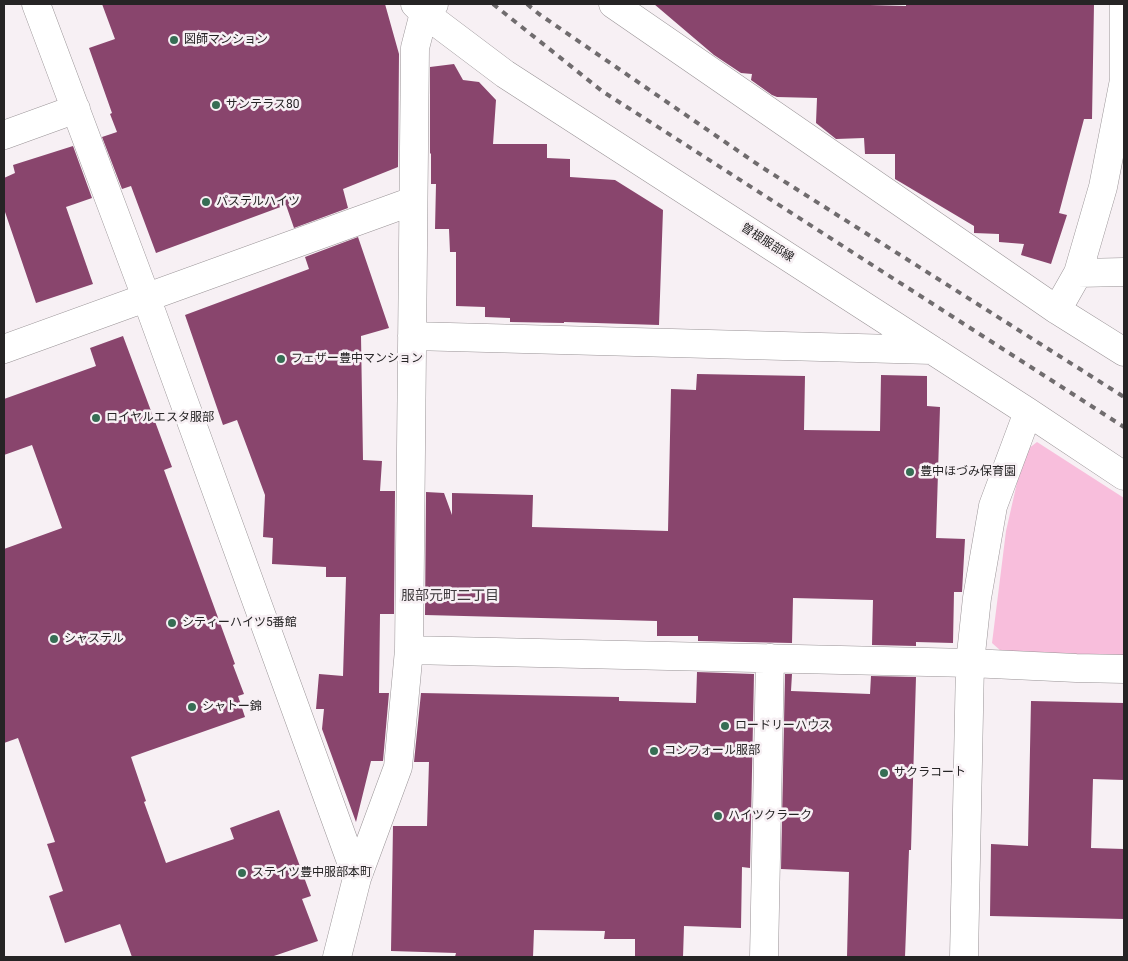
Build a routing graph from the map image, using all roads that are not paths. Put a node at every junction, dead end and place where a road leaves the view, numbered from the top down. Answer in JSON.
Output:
{"nodes":[{"id":1,"x":36,"y":4,"type":"edge"},
{"id":2,"x":613,"y":4,"type":"edge"},
{"id":3,"x":1124,"y":4,"type":"edge"},
{"id":4,"x":425,"y":7,"type":"edge"},
{"id":5,"x":76,"y":109,"type":"junction"},
{"id":6,"x":4,"y":135,"type":"edge"},
{"id":7,"x":413,"y":202,"type":"junction"},
{"id":8,"x":1124,"y":272,"type":"edge"},
{"id":9,"x":1078,"y":273,"type":"junction"},
{"id":10,"x":146,"y":298,"type":"junction"},
{"id":11,"x":1057,"y":310,"type":"junction"},
{"id":12,"x":412,"y":336,"type":"junction"},
{"id":13,"x":4,"y":349,"type":"edge"},
{"id":14,"x":932,"y":350,"type":"junction"},
{"id":15,"x":1124,"y":352,"type":"edge"},
{"id":16,"x":1028,"y":412,"type":"junction"},
{"id":17,"x":1124,"y":476,"type":"edge"},
{"id":18,"x":409,"y":650,"type":"junction"},
{"id":19,"x":770,"y":658,"type":"junction"},
{"id":20,"x":970,"y":663,"type":"junction"},
{"id":21,"x":1124,"y":669,"type":"edge"},
{"id":22,"x":357,"y":878,"type":"junction"},
{"id":23,"x":337,"y":957,"type":"edge"},
{"id":24,"x":764,"y":957,"type":"edge"},
{"id":25,"x":964,"y":957,"type":"edge"}],
"edges":[{"from":1,"to":5,"type":"street"},
{"from":2,"to":11,"type":"street"},
{"from":3,"to":9,"type":"street"},
{"from":4,"to":7,"type":"street"},
{"from":4,"to":14,"type":"street","name":"曽根服部線"},
{"from":5,"to":6,"type":"street"},
{"from":5,"to":10,"type":"street"},
{"from":7,"to":10,"type":"street"},
{"from":7,"to":12,"type":"street"},
{"from":8,"to":9,"type":"street"},
{"from":9,"to":11,"type":"street"},
{"from":10,"to":13,"type":"street"},
{"from":10,"to":22,"type":"street"},
{"from":11,"to":15,"type":"street"},
{"from":12,"to":14,"type":"street"},
{"from":12,"to":18,"type":"street"},
{"from":14,"to":16,"type":"street","name":"曽根服部線"},
{"from":16,"to":17,"type":"street","name":"曽根服部線"},
{"from":16,"to":20,"type":"street"},
{"from":18,"to":19,"type":"street"},
{"from":18,"to":22,"type":"street"},
{"from":19,"to":20,"type":"street"},
{"from":19,"to":24,"type":"street"},
{"from":20,"to":21,"type":"street"},
{"from":20,"to":25,"type":"street"},
{"from":22,"to":23,"type":"street"}]}
